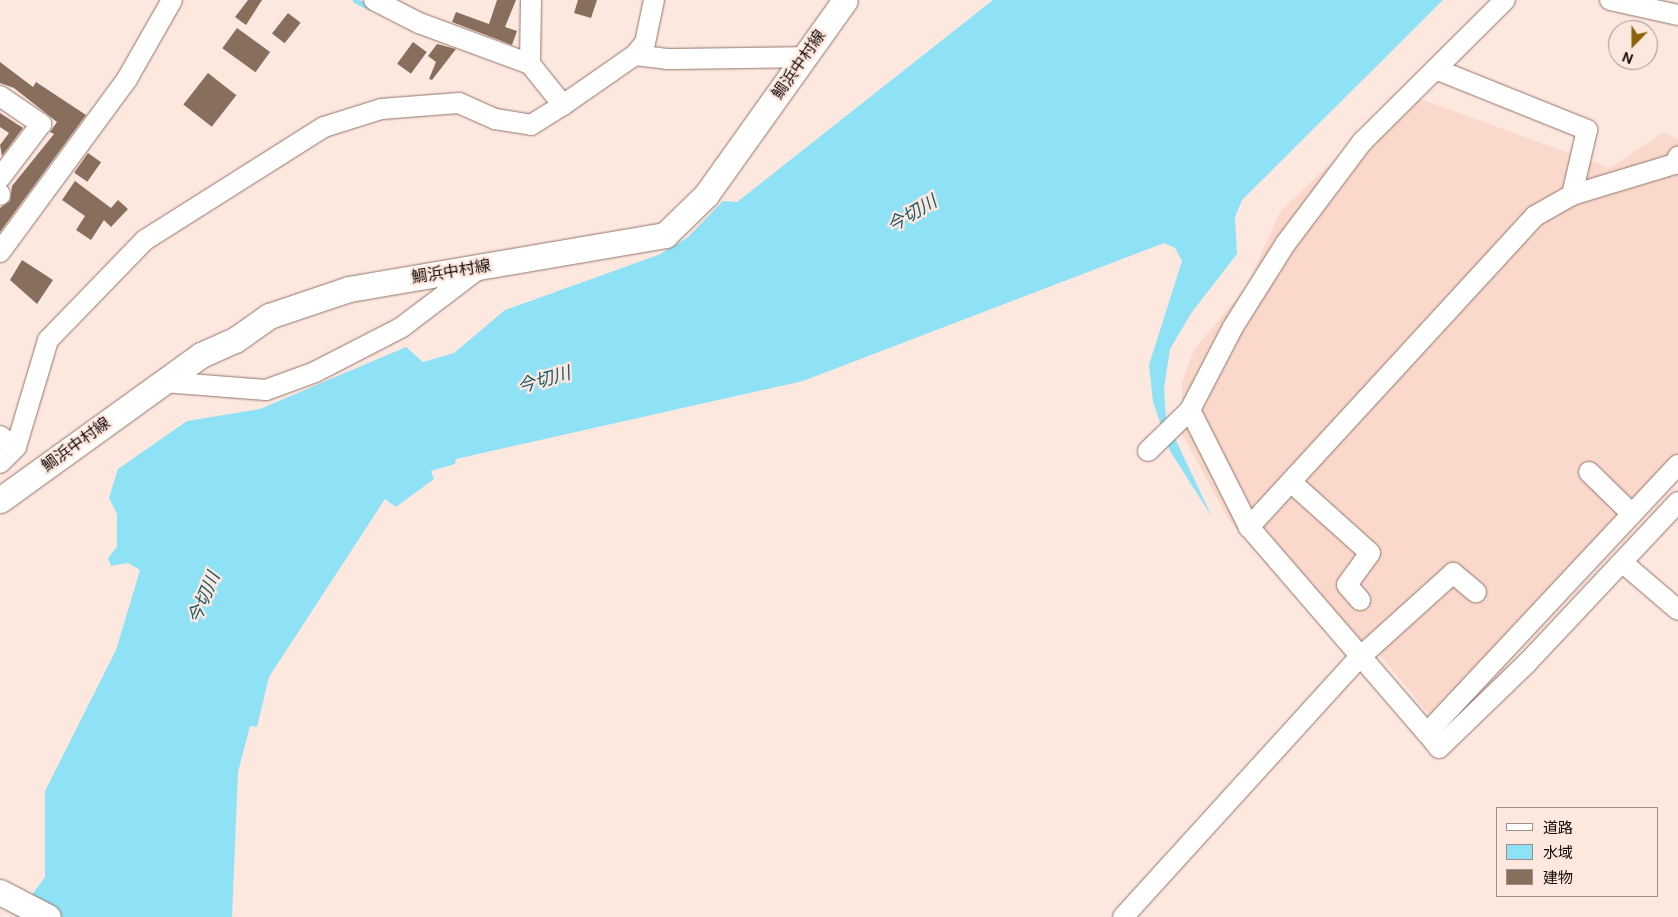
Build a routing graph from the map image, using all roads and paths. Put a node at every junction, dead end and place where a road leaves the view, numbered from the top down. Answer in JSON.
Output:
{"nodes":[{"id":1,"x":172,"y":0,"type":"edge"},
{"id":2,"x":374,"y":0,"type":"edge"},
{"id":3,"x":530,"y":0,"type":"edge"},
{"id":4,"x":654,"y":0,"type":"edge"},
{"id":5,"x":845,"y":0,"type":"edge"},
{"id":6,"x":1505,"y":0,"type":"edge"},
{"id":7,"x":1623,"y":1,"type":"edge"},
{"id":8,"x":1678,"y":15,"type":"edge"},
{"id":9,"x":635,"y":55,"type":"junction"},
{"id":10,"x":804,"y":57,"type":"junction"},
{"id":11,"x":530,"y":64,"type":"junction"},
{"id":12,"x":1438,"y":70,"type":"junction"},
{"id":13,"x":0,"y":96,"type":"edge"},
{"id":14,"x":563,"y":105,"type":"junction"},
{"id":15,"x":1678,"y":157,"type":"edge"},
{"id":16,"x":0,"y":184,"type":"edge"},
{"id":17,"x":1572,"y":196,"type":"junction"},
{"id":18,"x":0,"y":252,"type":"edge"},
{"id":19,"x":481,"y":267,"type":"junction"},
{"id":20,"x":164,"y":382,"type":"junction"},
{"id":21,"x":1190,"y":410,"type":"junction"},
{"id":22,"x":0,"y":436,"type":"edge"},
{"id":23,"x":16,"y":448,"type":"junction"},
{"id":24,"x":1148,"y":451,"type":"dead end"},
{"id":25,"x":0,"y":462,"type":"edge"},
{"id":26,"x":1678,"y":465,"type":"edge"},
{"id":27,"x":1589,"y":472,"type":"dead end"},
{"id":28,"x":1291,"y":482,"type":"junction"},
{"id":29,"x":0,"y":500,"type":"edge"},
{"id":30,"x":1678,"y":502,"type":"edge"},
{"id":31,"x":1632,"y":514,"type":"junction"},
{"id":32,"x":1250,"y":527,"type":"junction"},
{"id":33,"x":1623,"y":563,"type":"junction"},
{"id":34,"x":1476,"y":592,"type":"dead end"},
{"id":35,"x":1360,"y":600,"type":"dead end"},
{"id":36,"x":1678,"y":610,"type":"edge"},
{"id":37,"x":1359,"y":658,"type":"junction"},
{"id":38,"x":1427,"y":733,"type":"junction"},
{"id":39,"x":0,"y":892,"type":"edge"},
{"id":40,"x":47,"y":916,"type":"edge"},
{"id":41,"x":1123,"y":917,"type":"edge"}],
"edges":[{"from":1,"to":18,"type":"street"},
{"from":2,"to":11,"type":"street"},
{"from":3,"to":11,"type":"street"},
{"from":4,"to":9,"type":"street"},
{"from":5,"to":10,"type":"main road","name":"鯛浜中村線"},
{"from":6,"to":12,"type":"street"},
{"from":7,"to":8,"type":"street"},
{"from":9,"to":10,"type":"street"},
{"from":9,"to":14,"type":"street"},
{"from":10,"to":19,"type":"main road","name":"鯛浜中村線"},
{"from":11,"to":14,"type":"street"},
{"from":12,"to":17,"type":"street"},
{"from":12,"to":21,"type":"street"},
{"from":13,"to":16,"type":"street"},
{"from":14,"to":23,"type":"street"},
{"from":15,"to":17,"type":"street"},
{"from":17,"to":28,"type":"street"},
{"from":19,"to":20,"type":"main road","name":"鯛浜中村線"},
{"from":19,"to":20,"type":"street"},
{"from":20,"to":29,"type":"main road","name":"鯛浜中村線"},
{"from":21,"to":24,"type":"street"},
{"from":21,"to":32,"type":"street"},
{"from":22,"to":23,"type":"street"},
{"from":23,"to":25,"type":"street"},
{"from":26,"to":31,"type":"street"},
{"from":27,"to":31,"type":"street"},
{"from":28,"to":32,"type":"street"},
{"from":28,"to":35,"type":"street"},
{"from":30,"to":33,"type":"street"},
{"from":31,"to":38,"type":"street"},
{"from":32,"to":37,"type":"street"},
{"from":33,"to":36,"type":"street"},
{"from":33,"to":38,"type":"street"},
{"from":34,"to":37,"type":"street"},
{"from":37,"to":38,"type":"street"},
{"from":37,"to":41,"type":"street"},
{"from":39,"to":40,"type":"main road"}]}
